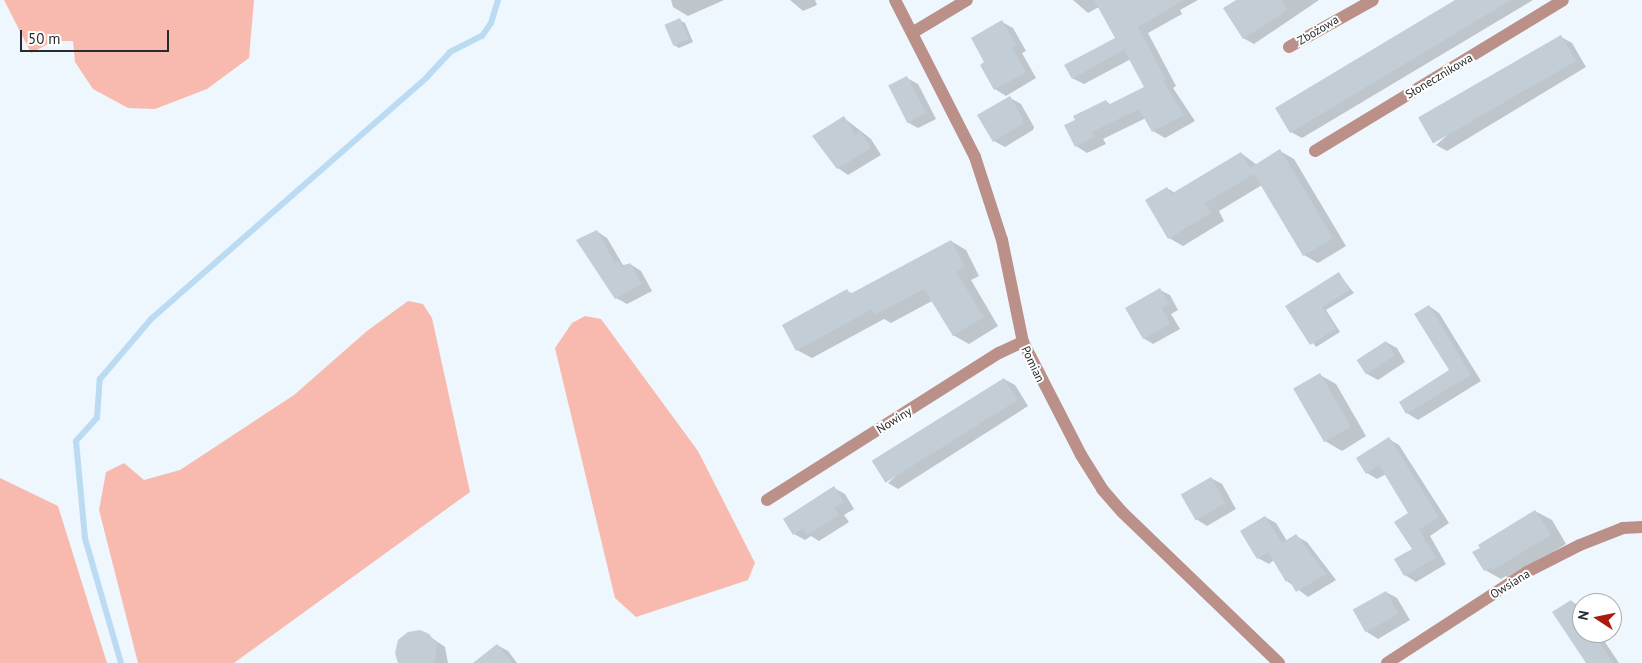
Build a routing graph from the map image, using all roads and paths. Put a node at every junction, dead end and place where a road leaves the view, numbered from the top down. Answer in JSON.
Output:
{"nodes":[{"id":1,"x":895,"y":0,"type":"edge"},
{"id":2,"x":967,"y":0,"type":"edge"},
{"id":3,"x":1373,"y":0,"type":"edge"},
{"id":4,"x":1563,"y":0,"type":"edge"},
{"id":5,"x":912,"y":33,"type":"junction"},
{"id":6,"x":1289,"y":47,"type":"dead end"},
{"id":7,"x":1315,"y":151,"type":"dead end"},
{"id":8,"x":1023,"y":342,"type":"junction"},
{"id":9,"x":767,"y":500,"type":"dead end"},
{"id":10,"x":1642,"y":527,"type":"edge"},
{"id":11,"x":1279,"y":663,"type":"edge"},
{"id":12,"x":1387,"y":663,"type":"edge"}],
"edges":[{"from":1,"to":5,"type":"street","name":"Pomian"},
{"from":2,"to":5,"type":"street"},
{"from":3,"to":6,"type":"street","name":"Zbożowa"},
{"from":4,"to":7,"type":"street","name":"Słonecznikowa"},
{"from":5,"to":8,"type":"street","name":"Pomian"},
{"from":8,"to":9,"type":"street","name":"Nowiny"},
{"from":8,"to":11,"type":"street","name":"Pomian"},
{"from":10,"to":12,"type":"street","name":"Owsiana"}]}
